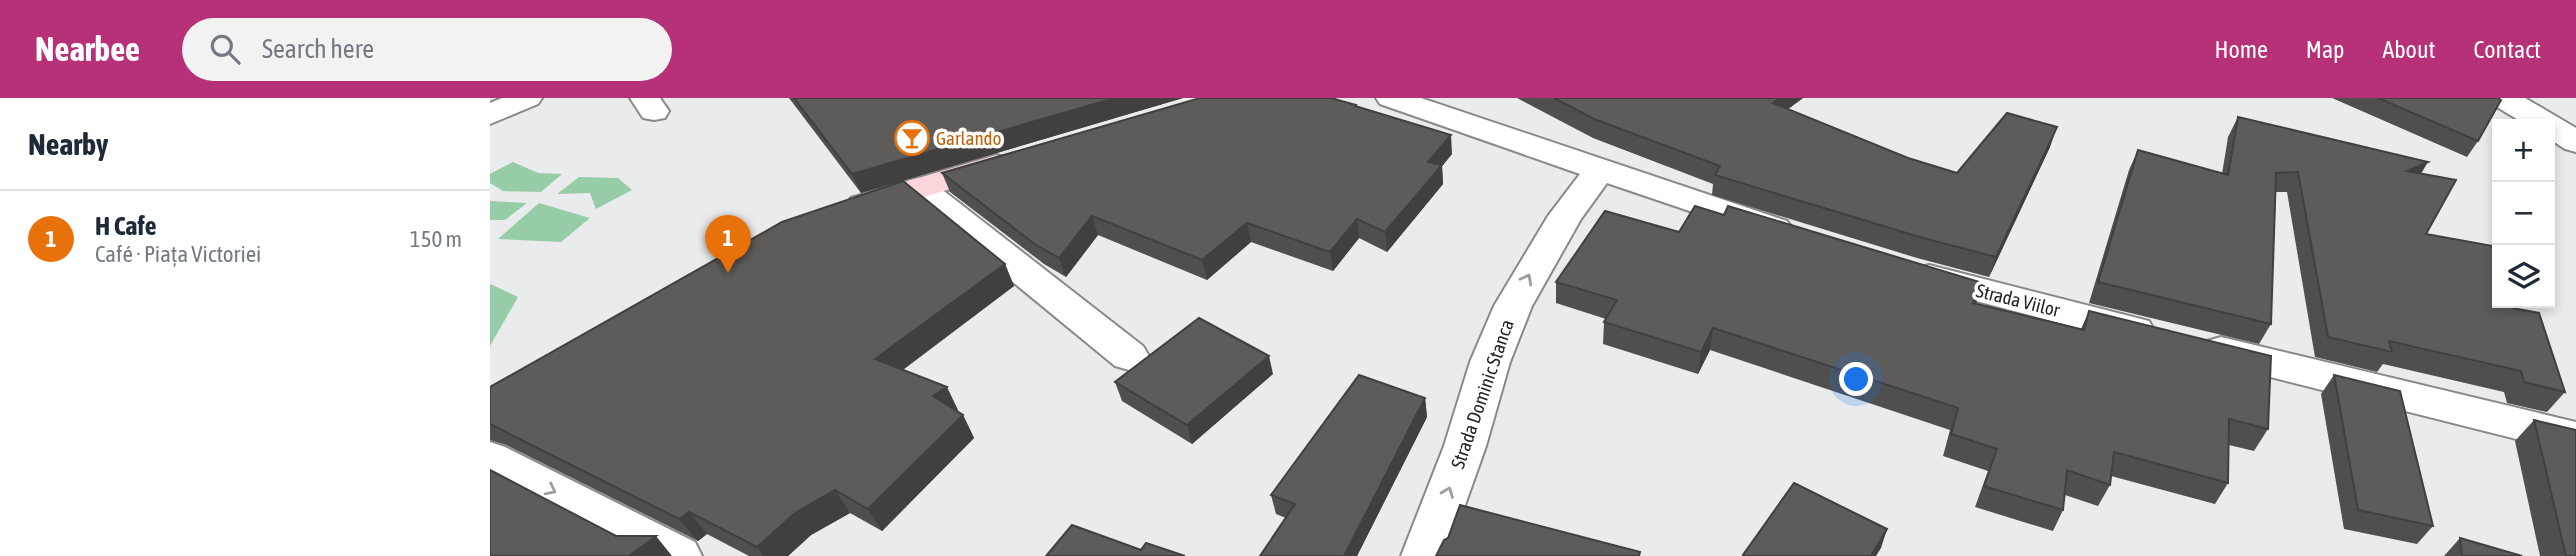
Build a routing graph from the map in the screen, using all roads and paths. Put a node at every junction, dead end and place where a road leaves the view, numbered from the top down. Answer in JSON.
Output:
{"nodes":[{"id":1,"x":527,"y":98,"type":"edge"},
{"id":2,"x":1391,"y":98,"type":"edge"},
{"id":3,"x":2503,"y":98,"type":"edge"},
{"id":4,"x":490,"y":116,"type":"edge"},
{"id":5,"x":2538,"y":119,"type":"edge"},
{"id":6,"x":2555,"y":129,"type":"edge"},
{"id":7,"x":2576,"y":142,"type":"edge"},
{"id":8,"x":1026,"y":156,"type":"edge"},
{"id":9,"x":1601,"y":169,"type":"junction"},
{"id":10,"x":919,"y":188,"type":"junction"},
{"id":11,"x":838,"y":214,"type":"edge"},
{"id":12,"x":1811,"y":241,"type":"edge"},
{"id":13,"x":1901,"y":269,"type":"edge"},
{"id":14,"x":1129,"y":356,"type":"dead end"},
{"id":15,"x":2576,"y":438,"type":"edge"},
{"id":16,"x":490,"y":459,"type":"edge"},
{"id":17,"x":679,"y":556,"type":"edge"},
{"id":18,"x":1424,"y":556,"type":"edge"}],
"edges":[{"from":1,"to":4,"type":"street"},
{"from":2,"to":9,"type":"street"},
{"from":3,"to":5,"type":"street"},
{"from":6,"to":7,"type":"street"},
{"from":8,"to":10,"type":"main road"},
{"from":9,"to":12,"type":"street"},
{"from":18,"to":9,"type":"street","name":"Strada Dominic Stanca","one_way":true},
{"from":10,"to":11,"type":"main road"},
{"from":10,"to":14,"type":"street"},
{"from":13,"to":15,"type":"street","name":"Strada Viilor"},
{"from":16,"to":17,"type":"street","one_way":true}]}
